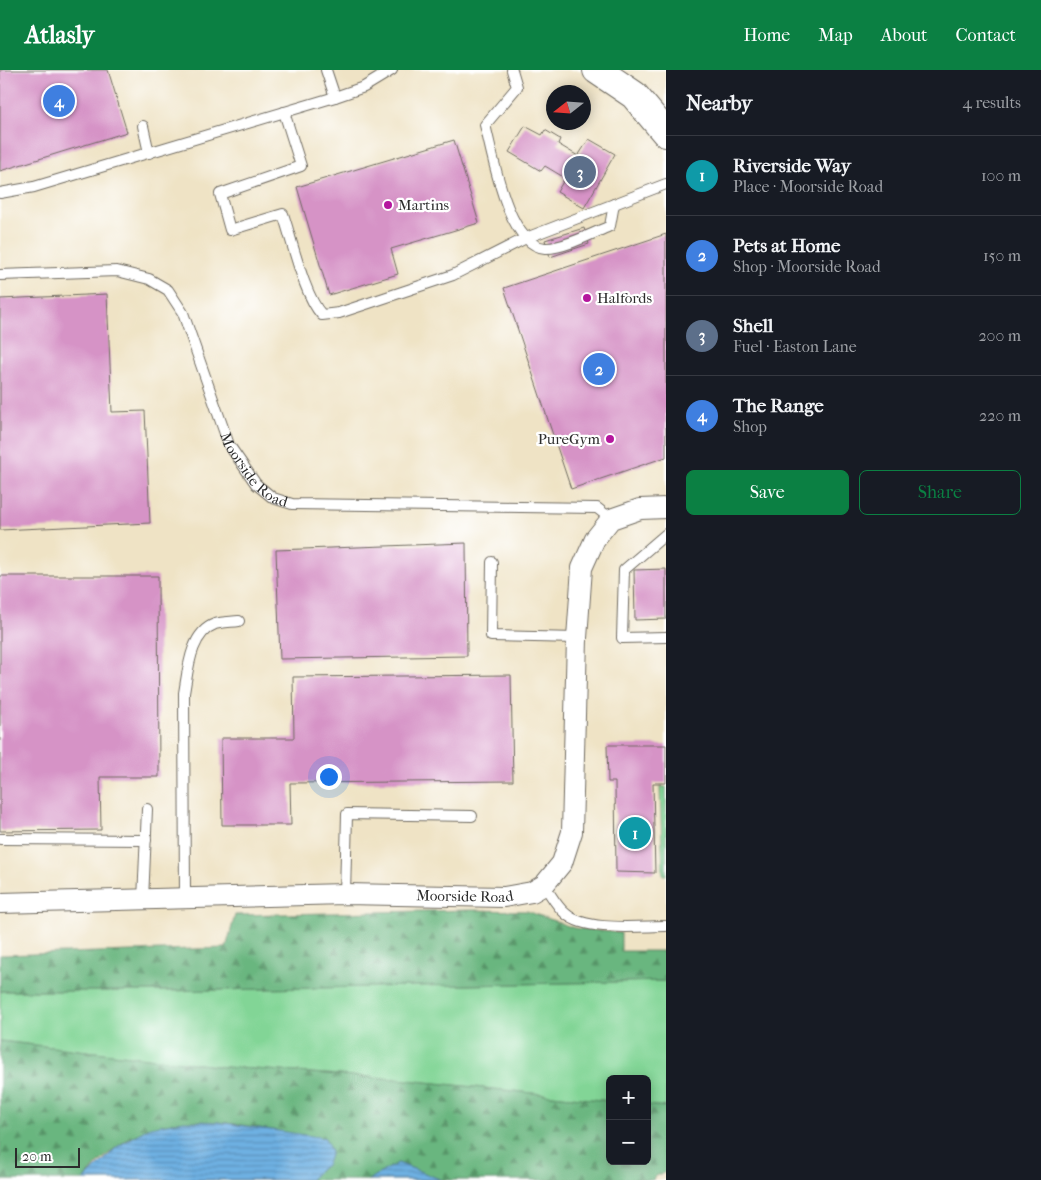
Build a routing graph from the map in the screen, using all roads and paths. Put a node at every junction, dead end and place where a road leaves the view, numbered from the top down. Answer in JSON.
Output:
{"nodes":[{"id":1,"x":326,"y":70,"type":"edge"},
{"id":2,"x":392,"y":70,"type":"edge"},
{"id":3,"x":512,"y":70,"type":"edge"},
{"id":4,"x":597,"y":70,"type":"edge"},
{"id":5,"x":629,"y":82,"type":"edge"},
{"id":6,"x":334,"y":97,"type":"junction"},
{"id":7,"x":284,"y":112,"type":"junction"},
{"id":8,"x":143,"y":126,"type":"dead end"},
{"id":9,"x":666,"y":133,"type":"edge"},
{"id":10,"x":149,"y":153,"type":"junction"},
{"id":11,"x":666,"y":184,"type":"edge"},
{"id":12,"x":0,"y":193,"type":"edge"},
{"id":13,"x":614,"y":204,"type":"junction"},
{"id":14,"x":526,"y":238,"type":"junction"},
{"id":15,"x":0,"y":275,"type":"edge"},
{"id":16,"x":666,"y":508,"type":"edge"},
{"id":17,"x":611,"y":519,"type":"junction"},
{"id":18,"x":666,"y":534,"type":"edge"},
{"id":19,"x":492,"y":562,"type":"dead end"},
{"id":20,"x":239,"y":621,"type":"dead end"},
{"id":21,"x":666,"y":636,"type":"edge"},
{"id":22,"x":577,"y":638,"type":"junction"},
{"id":23,"x":147,"y":809,"type":"dead end"},
{"id":24,"x":472,"y":816,"type":"dead end"},
{"id":25,"x":0,"y":840,"type":"edge"},
{"id":26,"x":146,"y":840,"type":"junction"},
{"id":27,"x":544,"y":886,"type":"junction"},
{"id":28,"x":345,"y":894,"type":"junction"},
{"id":29,"x":185,"y":899,"type":"junction"},
{"id":30,"x":143,"y":900,"type":"junction"},
{"id":31,"x":0,"y":903,"type":"edge"},
{"id":32,"x":666,"y":926,"type":"edge"}],
"edges":[{"from":1,"to":6,"type":"lane"},
{"from":2,"to":6,"type":"lane"},
{"from":3,"to":14,"type":"lane"},
{"from":4,"to":5,"type":"street"},
{"from":5,"to":9,"type":"street"},
{"from":6,"to":7,"type":"lane"},
{"from":7,"to":10,"type":"lane"},
{"from":7,"to":14,"type":"lane"},
{"from":8,"to":10,"type":"lane"},
{"from":10,"to":12,"type":"lane"},
{"from":11,"to":13,"type":"lane"},
{"from":13,"to":14,"type":"lane"},
{"from":13,"to":14,"type":"lane"},
{"from":15,"to":17,"type":"lane","name":"Moorside Road"},
{"from":16,"to":17,"type":"street"},
{"from":17,"to":22,"type":"street"},
{"from":18,"to":21,"type":"lane"},
{"from":19,"to":22,"type":"lane"},
{"from":20,"to":29,"type":"lane"},
{"from":22,"to":27,"type":"street"},
{"from":23,"to":26,"type":"lane"},
{"from":24,"to":28,"type":"lane"},
{"from":25,"to":26,"type":"lane"},
{"from":26,"to":30,"type":"lane"},
{"from":27,"to":28,"type":"street","name":"Moorside Road"},
{"from":27,"to":32,"type":"lane"},
{"from":28,"to":29,"type":"street","name":"Moorside Road"},
{"from":29,"to":30,"type":"street","name":"Moorside Road"},
{"from":30,"to":31,"type":"street","name":"Moorside Road"}]}
